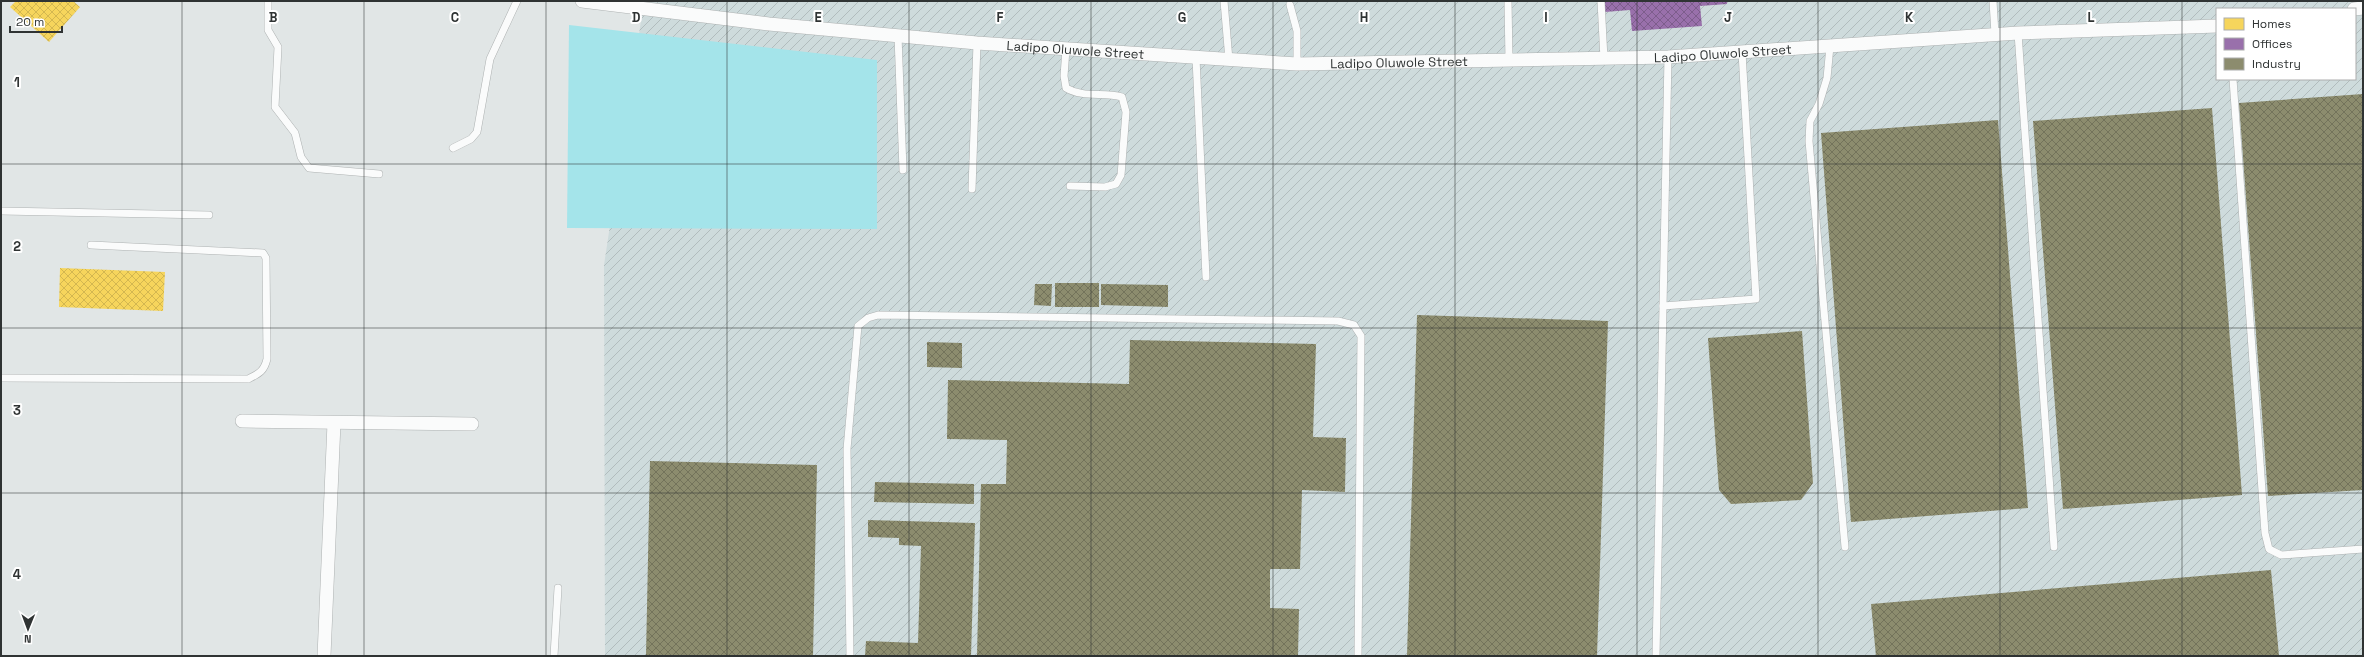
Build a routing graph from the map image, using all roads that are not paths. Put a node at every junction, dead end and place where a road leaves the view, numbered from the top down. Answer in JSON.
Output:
{"nodes":[{"id":1,"x":268,"y":1,"type":"edge"},
{"id":2,"x":517,"y":1,"type":"edge"},
{"id":3,"x":582,"y":1,"type":"edge"},
{"id":4,"x":1224,"y":1,"type":"edge"},
{"id":5,"x":1508,"y":1,"type":"edge"},
{"id":6,"x":1601,"y":1,"type":"edge"},
{"id":7,"x":1993,"y":1,"type":"edge"},
{"id":8,"x":1290,"y":5,"type":"dead end"},
{"id":9,"x":2216,"y":26,"type":"edge"},
{"id":10,"x":2018,"y":32,"type":"junction"},
{"id":11,"x":1995,"y":34,"type":"junction"},
{"id":12,"x":898,"y":36,"type":"junction"},
{"id":13,"x":977,"y":43,"type":"junction"},
{"id":14,"x":1830,"y":46,"type":"junction"},
{"id":15,"x":1066,"y":49,"type":"junction"},
{"id":16,"x":1742,"y":52,"type":"junction"},
{"id":17,"x":1668,"y":57,"type":"junction"},
{"id":18,"x":1196,"y":58,"type":"junction"},
{"id":19,"x":1604,"y":59,"type":"junction"},
{"id":20,"x":1229,"y":60,"type":"junction"},
{"id":21,"x":1509,"y":60,"type":"junction"},
{"id":22,"x":1297,"y":64,"type":"junction"},
{"id":23,"x":2233,"y":80,"type":"edge"},
{"id":24,"x":453,"y":148,"type":"dead end"},
{"id":25,"x":903,"y":170,"type":"dead end"},
{"id":26,"x":379,"y":174,"type":"dead end"},
{"id":27,"x":1070,"y":186,"type":"dead end"},
{"id":28,"x":972,"y":189,"type":"dead end"},
{"id":29,"x":1,"y":211,"type":"edge"},
{"id":30,"x":209,"y":214,"type":"dead end"},
{"id":31,"x":91,"y":245,"type":"dead end"},
{"id":32,"x":1206,"y":277,"type":"dead end"},
{"id":33,"x":1663,"y":306,"type":"junction"},
{"id":34,"x":1,"y":378,"type":"edge"},
{"id":35,"x":242,"y":421,"type":"dead end"},
{"id":36,"x":334,"y":423,"type":"junction"},
{"id":37,"x":472,"y":424,"type":"dead end"},
{"id":38,"x":1845,"y":547,"type":"dead end"},
{"id":39,"x":2054,"y":547,"type":"dead end"},
{"id":40,"x":2363,"y":549,"type":"edge"},
{"id":41,"x":558,"y":588,"type":"dead end"},
{"id":42,"x":324,"y":656,"type":"edge"},
{"id":43,"x":554,"y":656,"type":"edge"},
{"id":44,"x":850,"y":656,"type":"edge"},
{"id":45,"x":1358,"y":656,"type":"edge"},
{"id":46,"x":1656,"y":656,"type":"edge"}],
"edges":[{"from":1,"to":26,"type":"lane"},
{"from":2,"to":24,"type":"lane"},
{"from":3,"to":12,"type":"street","name":"Ladipo Oluwole Street"},
{"from":4,"to":20,"type":"lane"},
{"from":5,"to":21,"type":"lane"},
{"from":6,"to":19,"type":"lane"},
{"from":7,"to":11,"type":"lane"},
{"from":8,"to":22,"type":"lane"},
{"from":9,"to":10,"type":"street","name":"Ladipo Oluwole Street"},
{"from":10,"to":11,"type":"street","name":"Ladipo Oluwole Street"},
{"from":10,"to":39,"type":"lane"},
{"from":11,"to":14,"type":"street","name":"Ladipo Oluwole Street"},
{"from":12,"to":13,"type":"street","name":"Ladipo Oluwole Street"},
{"from":12,"to":25,"type":"lane"},
{"from":13,"to":15,"type":"street","name":"Ladipo Oluwole Street"},
{"from":13,"to":28,"type":"lane"},
{"from":14,"to":16,"type":"street","name":"Ladipo Oluwole Street"},
{"from":14,"to":38,"type":"lane"},
{"from":15,"to":18,"type":"street","name":"Ladipo Oluwole Street"},
{"from":15,"to":27,"type":"lane"},
{"from":16,"to":17,"type":"street","name":"Ladipo Oluwole Street"},
{"from":16,"to":33,"type":"lane"},
{"from":17,"to":19,"type":"street","name":"Ladipo Oluwole Street"},
{"from":17,"to":33,"type":"lane"},
{"from":18,"to":20,"type":"street","name":"Ladipo Oluwole Street"},
{"from":18,"to":32,"type":"lane"},
{"from":19,"to":21,"type":"street","name":"Ladipo Oluwole Street"},
{"from":20,"to":22,"type":"street","name":"Ladipo Oluwole Street"},
{"from":21,"to":22,"type":"street","name":"Ladipo Oluwole Street"},
{"from":23,"to":40,"type":"lane"},
{"from":29,"to":30,"type":"lane"},
{"from":31,"to":34,"type":"lane"},
{"from":33,"to":46,"type":"lane"},
{"from":35,"to":36,"type":"street"},
{"from":36,"to":37,"type":"street"},
{"from":36,"to":42,"type":"street"},
{"from":41,"to":43,"type":"lane"},
{"from":44,"to":45,"type":"lane"}]}
